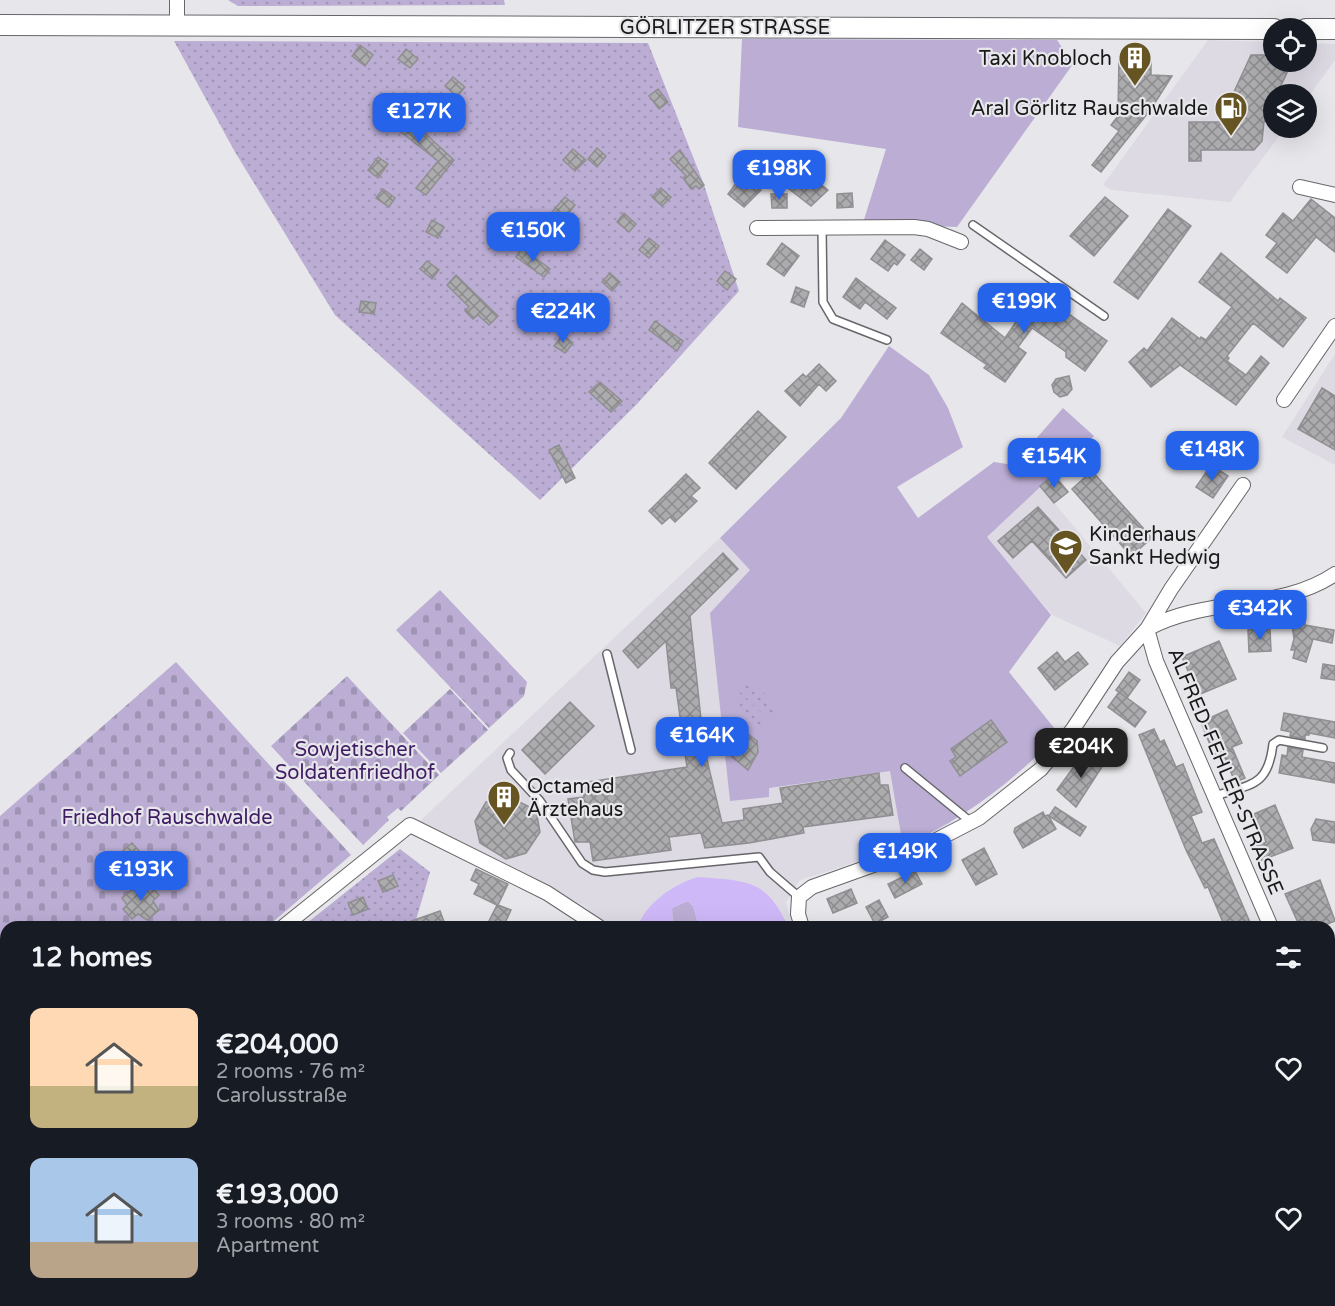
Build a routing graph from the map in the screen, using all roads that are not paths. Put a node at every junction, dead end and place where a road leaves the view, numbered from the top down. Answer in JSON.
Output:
{"nodes":[{"id":1,"x":177,"y":0,"type":"edge"},
{"id":2,"x":0,"y":25,"type":"edge"},
{"id":3,"x":177,"y":25,"type":"junction"},
{"id":4,"x":1263,"y":29,"type":"edge"},
{"id":5,"x":1317,"y":29,"type":"edge"},
{"id":6,"x":1335,"y":29,"type":"edge"},
{"id":7,"x":1300,"y":187,"type":"dead end"},
{"id":8,"x":1335,"y":195,"type":"edge"},
{"id":9,"x":973,"y":225,"type":"dead end"},
{"id":10,"x":822,"y":227,"type":"junction"},
{"id":11,"x":757,"y":228,"type":"dead end"},
{"id":12,"x":961,"y":242,"type":"dead end"},
{"id":13,"x":1104,"y":316,"type":"dead end"},
{"id":14,"x":1335,"y":326,"type":"edge"},
{"id":15,"x":887,"y":340,"type":"dead end"},
{"id":16,"x":1284,"y":400,"type":"dead end"},
{"id":17,"x":1244,"y":485,"type":"dead end"},
{"id":18,"x":1335,"y":574,"type":"edge"},
{"id":19,"x":1147,"y":629,"type":"junction"},
{"id":20,"x":607,"y":654,"type":"dead end"},
{"id":21,"x":1323,"y":748,"type":"dead end"},
{"id":22,"x":631,"y":750,"type":"dead end"},
{"id":23,"x":510,"y":753,"type":"dead end"},
{"id":24,"x":905,"y":768,"type":"dead end"},
{"id":25,"x":1215,"y":796,"type":"junction"},
{"id":26,"x":971,"y":822,"type":"junction"},
{"id":27,"x":799,"y":897,"type":"junction"},
{"id":28,"x":290,"y":921,"type":"edge"},
{"id":29,"x":589,"y":921,"type":"edge"},
{"id":30,"x":800,"y":921,"type":"edge"},
{"id":31,"x":1268,"y":921,"type":"edge"}],
"edges":[{"from":1,"to":3,"type":"street"},
{"from":2,"to":3,"type":"street","name":"GÖRLITZER STRASSE"},
{"from":3,"to":4,"type":"street","name":"GÖRLITZER STRASSE"},
{"from":5,"to":6,"type":"street"},
{"from":7,"to":8,"type":"street"},
{"from":9,"to":13,"type":"lane"},
{"from":10,"to":11,"type":"street"},
{"from":10,"to":12,"type":"street"},
{"from":10,"to":15,"type":"lane"},
{"from":14,"to":16,"type":"street"},
{"from":17,"to":19,"type":"street"},
{"from":18,"to":19,"type":"street"},
{"from":19,"to":25,"type":"street","name":"ALFRED-FEHLER-STRASSE"},
{"from":19,"to":26,"type":"street"},
{"from":20,"to":22,"type":"lane"},
{"from":21,"to":25,"type":"lane"},
{"from":23,"to":27,"type":"lane"},
{"from":24,"to":26,"type":"lane"},
{"from":25,"to":31,"type":"street","name":"ALFRED-FEHLER-STRASSE"},
{"from":26,"to":27,"type":"street"},
{"from":27,"to":30,"type":"street"},
{"from":28,"to":29,"type":"street"}]}
